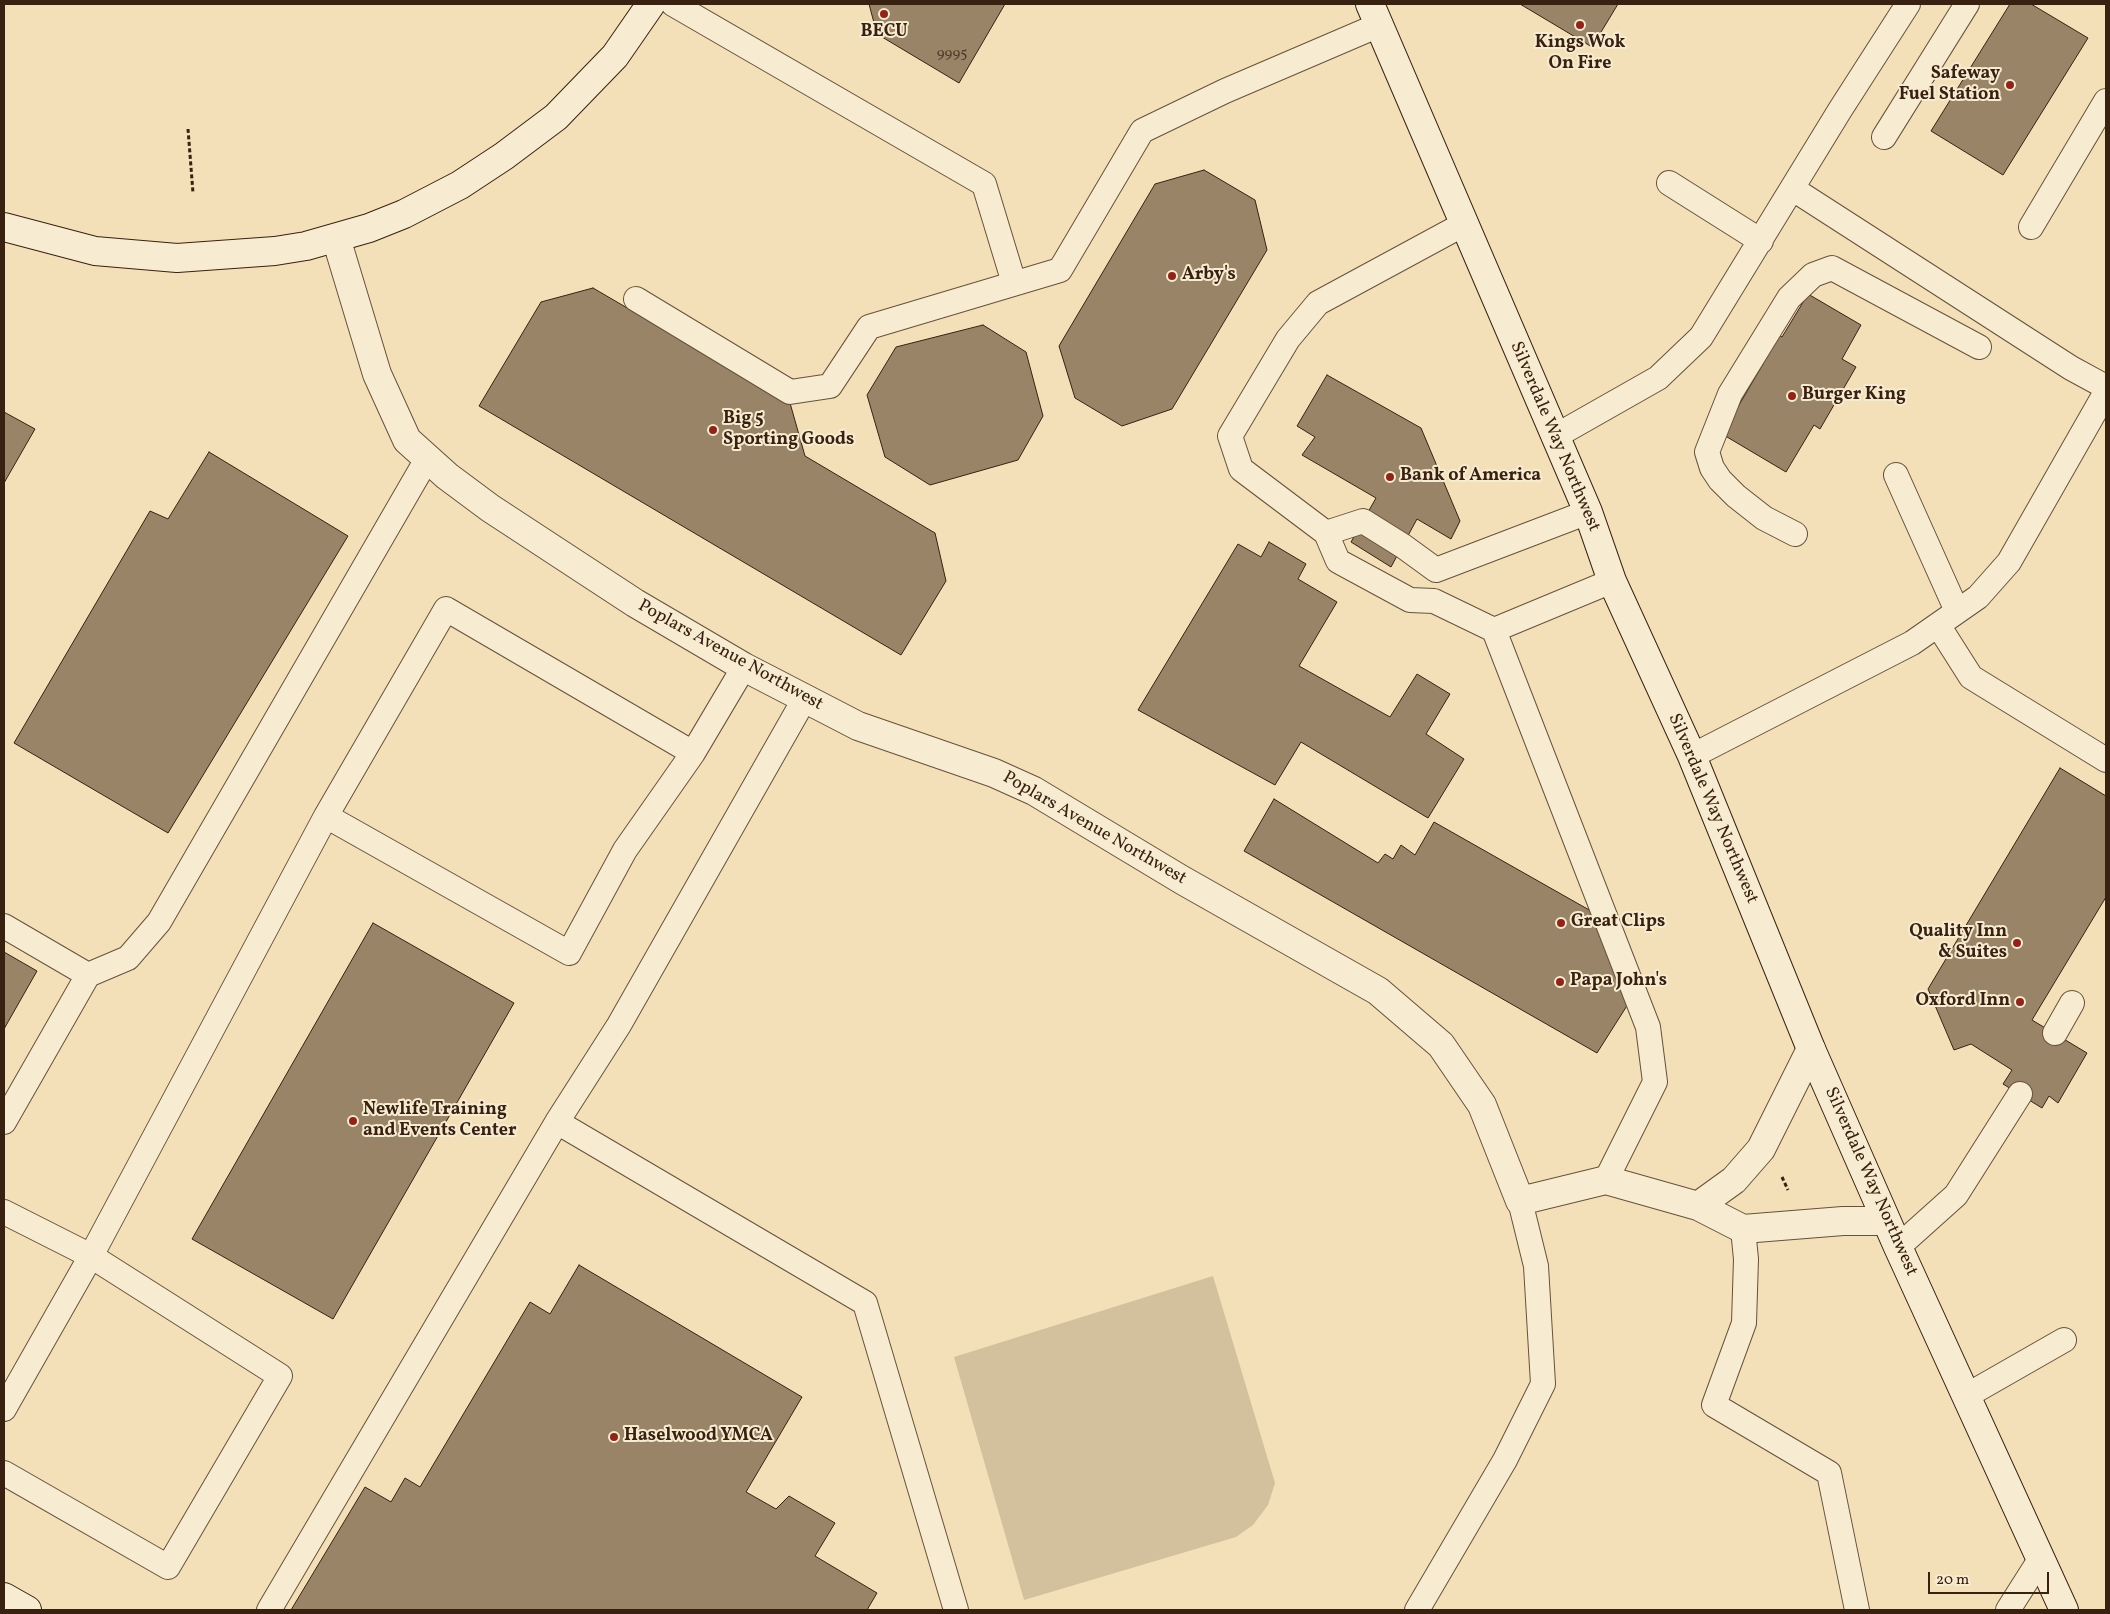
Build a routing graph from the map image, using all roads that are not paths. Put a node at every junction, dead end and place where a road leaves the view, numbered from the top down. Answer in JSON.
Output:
{"nodes":[{"id":1,"x":651,"y":4,"type":"edge"},
{"id":2,"x":673,"y":4,"type":"edge"},
{"id":3,"x":1908,"y":4,"type":"edge"},
{"id":4,"x":1967,"y":4,"type":"edge"},
{"id":5,"x":1375,"y":15,"type":"edge"},
{"id":6,"x":2106,"y":102,"type":"edge"},
{"id":7,"x":1884,"y":137,"type":"dead end"},
{"id":8,"x":1669,"y":184,"type":"dead end"},
{"id":9,"x":1793,"y":189,"type":"junction"},
{"id":10,"x":1464,"y":224,"type":"junction"},
{"id":11,"x":4,"y":227,"type":"edge"},
{"id":12,"x":2031,"y":227,"type":"dead end"},
{"id":13,"x":336,"y":238,"type":"junction"},
{"id":14,"x":1761,"y":241,"type":"junction"},
{"id":15,"x":1014,"y":283,"type":"junction"},
{"id":16,"x":636,"y":299,"type":"dead end"},
{"id":17,"x":1980,"y":347,"type":"dead end"},
{"id":18,"x":2106,"y":388,"type":"edge"},
{"id":19,"x":2106,"y":392,"type":"edge"},
{"id":20,"x":1554,"y":437,"type":"junction"},
{"id":21,"x":427,"y":459,"type":"junction"},
{"id":22,"x":1896,"y":475,"type":"dead end"},
{"id":23,"x":1588,"y":512,"type":"junction"},
{"id":24,"x":1326,"y":533,"type":"junction"},
{"id":25,"x":1795,"y":534,"type":"dead end"},
{"id":26,"x":1612,"y":581,"type":"junction"},
{"id":27,"x":1957,"y":611,"type":"junction"},
{"id":28,"x":1938,"y":625,"type":"junction"},
{"id":29,"x":1494,"y":630,"type":"junction"},
{"id":30,"x":744,"y":667,"type":"junction"},
{"id":31,"x":805,"y":698,"type":"junction"},
{"id":32,"x":693,"y":753,"type":"junction"},
{"id":33,"x":1692,"y":756,"type":"junction"},
{"id":34,"x":2106,"y":760,"type":"edge"},
{"id":35,"x":326,"y":816,"type":"junction"},
{"id":36,"x":4,"y":926,"type":"edge"},
{"id":37,"x":88,"y":975,"type":"junction"},
{"id":38,"x":2072,"y":1002,"type":"dead end"},
{"id":39,"x":2054,"y":1033,"type":"dead end"},
{"id":40,"x":1811,"y":1049,"type":"junction"},
{"id":41,"x":2020,"y":1094,"type":"dead end"},
{"id":42,"x":4,"y":1122,"type":"edge"},
{"id":43,"x":557,"y":1122,"type":"junction"},
{"id":44,"x":1606,"y":1180,"type":"junction"},
{"id":45,"x":1520,"y":1201,"type":"junction"},
{"id":46,"x":1698,"y":1206,"type":"junction"},
{"id":47,"x":4,"y":1212,"type":"edge"},
{"id":48,"x":1886,"y":1221,"type":"junction"},
{"id":49,"x":1743,"y":1229,"type":"junction"},
{"id":50,"x":1898,"y":1247,"type":"junction"},
{"id":51,"x":91,"y":1256,"type":"junction"},
{"id":52,"x":2064,"y":1340,"type":"dead end"},
{"id":53,"x":1966,"y":1396,"type":"junction"},
{"id":54,"x":4,"y":1409,"type":"edge"},
{"id":55,"x":4,"y":1473,"type":"edge"},
{"id":56,"x":2041,"y":1558,"type":"junction"},
{"id":57,"x":4,"y":1597,"type":"edge"},
{"id":58,"x":27,"y":1610,"type":"edge"},
{"id":59,"x":269,"y":1610,"type":"edge"},
{"id":60,"x":956,"y":1610,"type":"edge"},
{"id":61,"x":1417,"y":1610,"type":"edge"},
{"id":62,"x":1857,"y":1610,"type":"edge"},
{"id":63,"x":2008,"y":1610,"type":"edge"},
{"id":64,"x":2064,"y":1610,"type":"edge"}],
"edges":[{"from":1,"to":13,"type":"main road"},
{"from":2,"to":15,"type":"lane"},
{"from":3,"to":9,"type":"lane"},
{"from":4,"to":7,"type":"lane"},
{"from":5,"to":10,"type":"main road","name":"Silverdale Way Northwest"},
{"from":5,"to":15,"type":"lane"},
{"from":6,"to":12,"type":"lane"},
{"from":8,"to":14,"type":"lane"},
{"from":9,"to":14,"type":"lane"},
{"from":9,"to":18,"type":"lane"},
{"from":10,"to":20,"type":"main road","name":"Silverdale Way Northwest"},
{"from":10,"to":24,"type":"lane"},
{"from":11,"to":13,"type":"main road"},
{"from":13,"to":21,"type":"main road","name":"Poplars Avenue Northwest"},
{"from":14,"to":20,"type":"lane"},
{"from":15,"to":16,"type":"lane"},
{"from":17,"to":25,"type":"lane"},
{"from":19,"to":27,"type":"lane"},
{"from":20,"to":23,"type":"main road","name":"Silverdale Way Northwest"},
{"from":21,"to":30,"type":"main road","name":"Poplars Avenue Northwest"},
{"from":21,"to":37,"type":"lane"},
{"from":22,"to":27,"type":"lane"},
{"from":23,"to":24,"type":"lane"},
{"from":23,"to":26,"type":"main road","name":"Silverdale Way Northwest"},
{"from":24,"to":29,"type":"lane"},
{"from":26,"to":29,"type":"lane"},
{"from":26,"to":33,"type":"main road","name":"Silverdale Way Northwest"},
{"from":27,"to":28,"type":"lane"},
{"from":28,"to":33,"type":"lane"},
{"from":28,"to":34,"type":"lane"},
{"from":29,"to":44,"type":"lane"},
{"from":30,"to":31,"type":"main road","name":"Poplars Avenue Northwest"},
{"from":30,"to":32,"type":"lane"},
{"from":31,"to":43,"type":"lane"},
{"from":31,"to":45,"type":"main road","name":"Poplars Avenue Northwest"},
{"from":32,"to":35,"type":"lane"},
{"from":32,"to":35,"type":"lane"},
{"from":33,"to":40,"type":"main road","name":"Silverdale Way Northwest"},
{"from":35,"to":51,"type":"lane"},
{"from":36,"to":37,"type":"lane"},
{"from":37,"to":42,"type":"lane"},
{"from":38,"to":39,"type":"lane"},
{"from":40,"to":46,"type":"main road"},
{"from":40,"to":48,"type":"main road","name":"Silverdale Way Northwest"},
{"from":41,"to":50,"type":"lane"},
{"from":43,"to":59,"type":"lane"},
{"from":43,"to":60,"type":"lane"},
{"from":44,"to":45,"type":"main road"},
{"from":44,"to":46,"type":"main road"},
{"from":45,"to":61,"type":"lane"},
{"from":46,"to":49,"type":"main road"},
{"from":47,"to":51,"type":"lane"},
{"from":48,"to":49,"type":"main road"},
{"from":48,"to":50,"type":"main road","name":"Silverdale Way Northwest"},
{"from":49,"to":62,"type":"lane"},
{"from":50,"to":53,"type":"main road","name":"Silverdale Way Northwest"},
{"from":51,"to":54,"type":"lane"},
{"from":51,"to":55,"type":"lane"},
{"from":52,"to":53,"type":"lane"},
{"from":53,"to":56,"type":"main road","name":"Silverdale Way Northwest"},
{"from":56,"to":63,"type":"lane"},
{"from":56,"to":64,"type":"main road","name":"Silverdale Way Northwest"},
{"from":57,"to":58,"type":"main road"}]}
